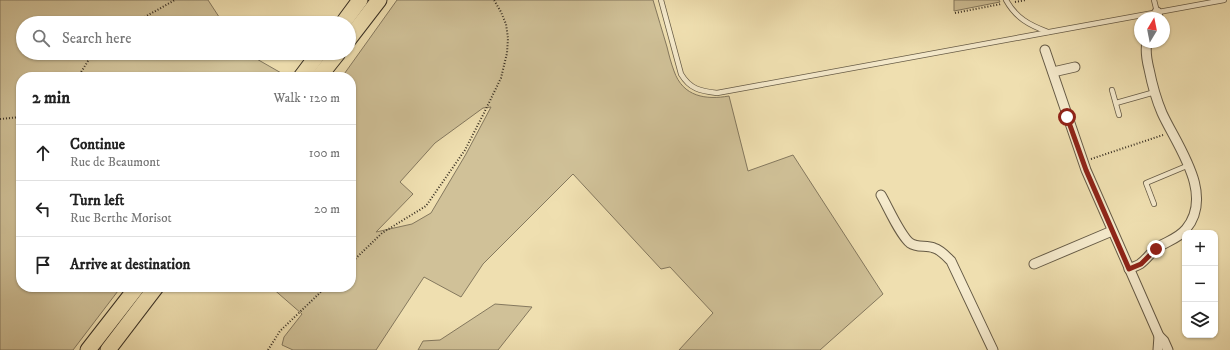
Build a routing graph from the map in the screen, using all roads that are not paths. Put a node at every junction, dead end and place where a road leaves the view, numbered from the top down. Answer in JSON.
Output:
{"nodes":[{"id":1,"x":360,"y":0,"type":"edge"},
{"id":2,"x":379,"y":0,"type":"edge"},
{"id":3,"x":661,"y":0,"type":"edge"},
{"id":4,"x":1154,"y":0,"type":"edge"},
{"id":5,"x":1224,"y":0,"type":"edge"},
{"id":6,"x":1006,"y":2,"type":"edge"},
{"id":7,"x":1202,"y":2,"type":"edge"},
{"id":8,"x":1156,"y":12,"type":"edge"},
{"id":9,"x":1167,"y":12,"type":"edge"},
{"id":10,"x":347,"y":16,"type":"edge"},
{"id":11,"x":1134,"y":19,"type":"edge"},
{"id":12,"x":356,"y":30,"type":"edge"},
{"id":13,"x":1050,"y":32,"type":"junction"},
{"id":14,"x":1146,"y":48,"type":"edge"},
{"id":15,"x":1045,"y":50,"type":"dead end"},
{"id":16,"x":314,"y":60,"type":"edge"},
{"id":17,"x":332,"y":60,"type":"edge"},
{"id":18,"x":1075,"y":67,"type":"dead end"},
{"id":19,"x":305,"y":72,"type":"edge"},
{"id":20,"x":323,"y":72,"type":"edge"},
{"id":21,"x":1053,"y":72,"type":"junction"},
{"id":22,"x":1112,"y":90,"type":"dead end"},
{"id":23,"x":1155,"y":92,"type":"junction"},
{"id":24,"x":1116,"y":103,"type":"junction"},
{"id":25,"x":1119,"y":115,"type":"dead end"},
{"id":26,"x":1189,"y":165,"type":"junction"},
{"id":27,"x":881,"y":195,"type":"dead end"},
{"id":28,"x":1154,"y":204,"type":"dead end"},
{"id":29,"x":1112,"y":231,"type":"junction"},
{"id":30,"x":1034,"y":264,"type":"dead end"},
{"id":31,"x":1129,"y":269,"type":"junction"},
{"id":32,"x":133,"y":292,"type":"edge"},
{"id":33,"x":152,"y":292,"type":"edge"},
{"id":34,"x":1159,"y":336,"type":"junction"},
{"id":35,"x":88,"y":350,"type":"edge"},
{"id":36,"x":108,"y":350,"type":"edge"},
{"id":37,"x":993,"y":350,"type":"edge"},
{"id":38,"x":1158,"y":350,"type":"edge"},
{"id":39,"x":1168,"y":350,"type":"edge"}],
"edges":[{"from":1,"to":10,"type":"highway"},
{"from":2,"to":12,"type":"highway"},
{"from":3,"to":13,"type":"lane"},
{"from":4,"to":8,"type":"lane"},
{"from":5,"to":7,"type":"lane"},
{"from":6,"to":13,"type":"lane"},
{"from":7,"to":9,"type":"lane"},
{"from":11,"to":13,"type":"lane"},
{"from":14,"to":23,"type":"street"},
{"from":15,"to":21,"type":"street"},
{"from":16,"to":19,"type":"highway"},
{"from":17,"to":20,"type":"highway"},
{"from":18,"to":21,"type":"street"},
{"from":21,"to":29,"type":"street"},
{"from":22,"to":24,"type":"lane"},
{"from":23,"to":24,"type":"lane"},
{"from":23,"to":26,"type":"street"},
{"from":24,"to":25,"type":"lane"},
{"from":26,"to":28,"type":"lane"},
{"from":26,"to":31,"type":"street"},
{"from":27,"to":37,"type":"street"},
{"from":29,"to":30,"type":"street"},
{"from":29,"to":31,"type":"street"},
{"from":31,"to":34,"type":"street"},
{"from":32,"to":35,"type":"highway"},
{"from":33,"to":36,"type":"highway"},
{"from":34,"to":38,"type":"street"},
{"from":34,"to":39,"type":"street"}]}
